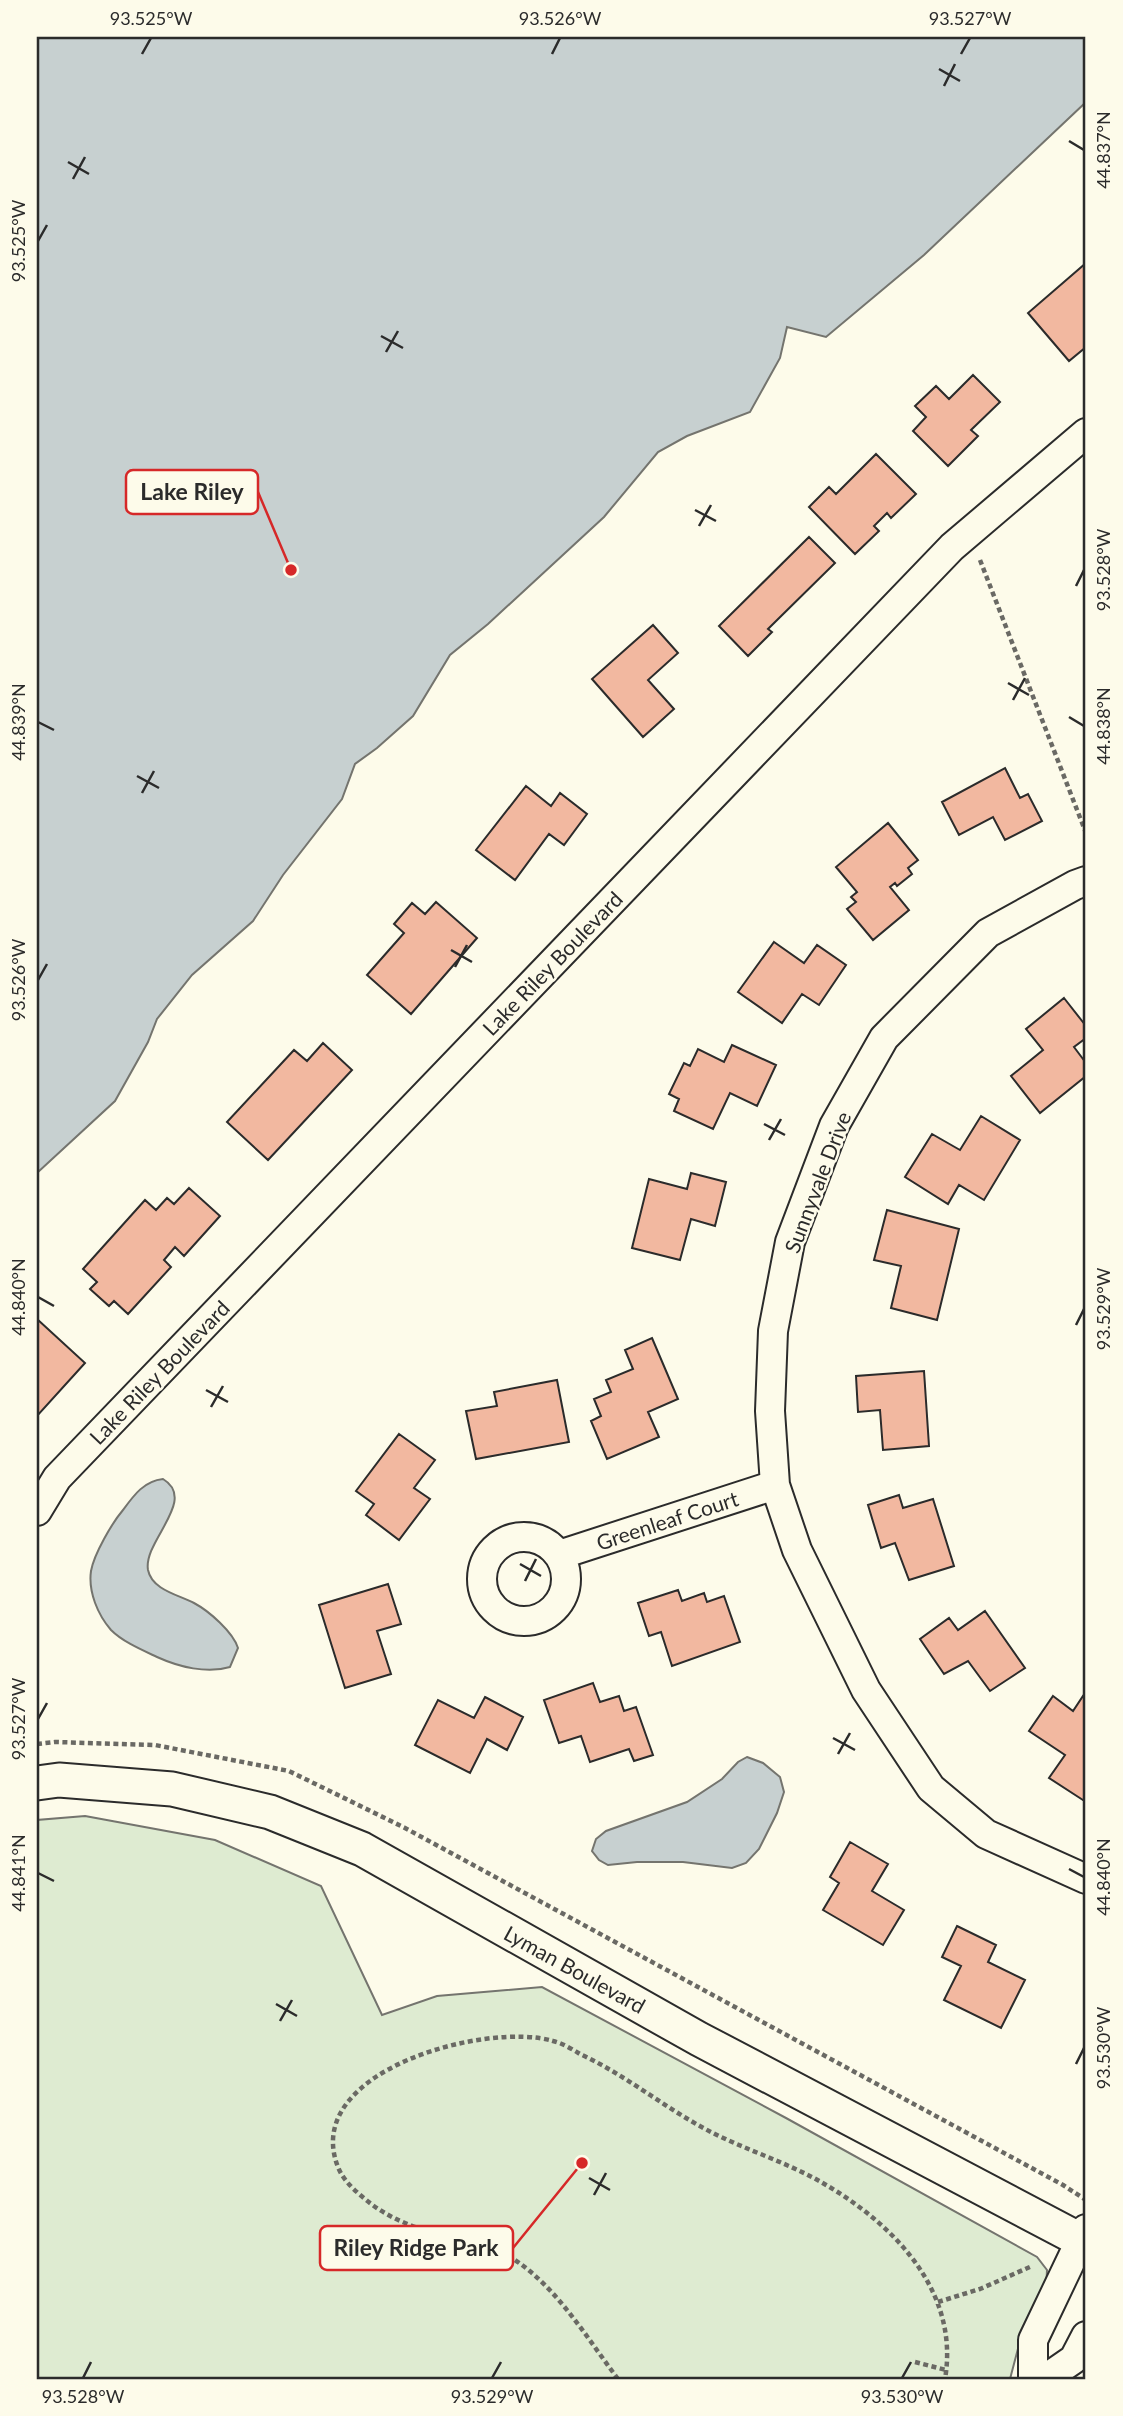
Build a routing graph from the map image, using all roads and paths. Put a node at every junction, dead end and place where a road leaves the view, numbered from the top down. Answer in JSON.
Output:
{"nodes":[{"id":1,"x":1086,"y":433,"type":"edge"},
{"id":2,"x":969,"y":533,"type":"junction"},
{"id":3,"x":1086,"y":833,"type":"edge"},
{"id":4,"x":1086,"y":881,"type":"edge"},
{"id":5,"x":775,"y":1485,"type":"junction"},
{"id":6,"x":37,"y":1511,"type":"edge"},
{"id":7,"x":559,"y":1555,"type":"dead end"},
{"id":8,"x":37,"y":1783,"type":"edge"},
{"id":9,"x":1086,"y":1879,"type":"edge"},
{"id":10,"x":1084,"y":2237,"type":"edge"},
{"id":11,"x":1032,"y":2266,"type":"dead end"},
{"id":12,"x":938,"y":2302,"type":"junction"},
{"id":13,"x":1086,"y":2336,"type":"edge"},
{"id":14,"x":915,"y":2362,"type":"dead end"},
{"id":15,"x":946,"y":2370,"type":"junction"},
{"id":16,"x":618,"y":2379,"type":"edge"},
{"id":17,"x":945,"y":2379,"type":"edge"},
{"id":18,"x":1033,"y":2379,"type":"edge"},
{"id":19,"x":1045,"y":2379,"type":"edge"}],
"edges":[{"from":1,"to":2,"type":"street","name":"Lake Riley Boulevard"},
{"from":2,"to":3,"type":"path"},
{"from":2,"to":6,"type":"street","name":"Lake Riley Boulevard"},
{"from":4,"to":5,"type":"street","name":"Sunnyvale Drive"},
{"from":5,"to":7,"type":"street","name":"Greenleaf Court"},
{"from":5,"to":9,"type":"street","name":"Sunnyvale Drive"},
{"from":8,"to":10,"type":"street","name":"Lyman Boulevard"},
{"from":10,"to":18,"type":"street"},
{"from":11,"to":12,"type":"path"},
{"from":12,"to":15,"type":"path"},
{"from":12,"to":16,"type":"path"},
{"from":13,"to":19,"type":"street"},
{"from":14,"to":15,"type":"path"},
{"from":15,"to":17,"type":"path"}]}
